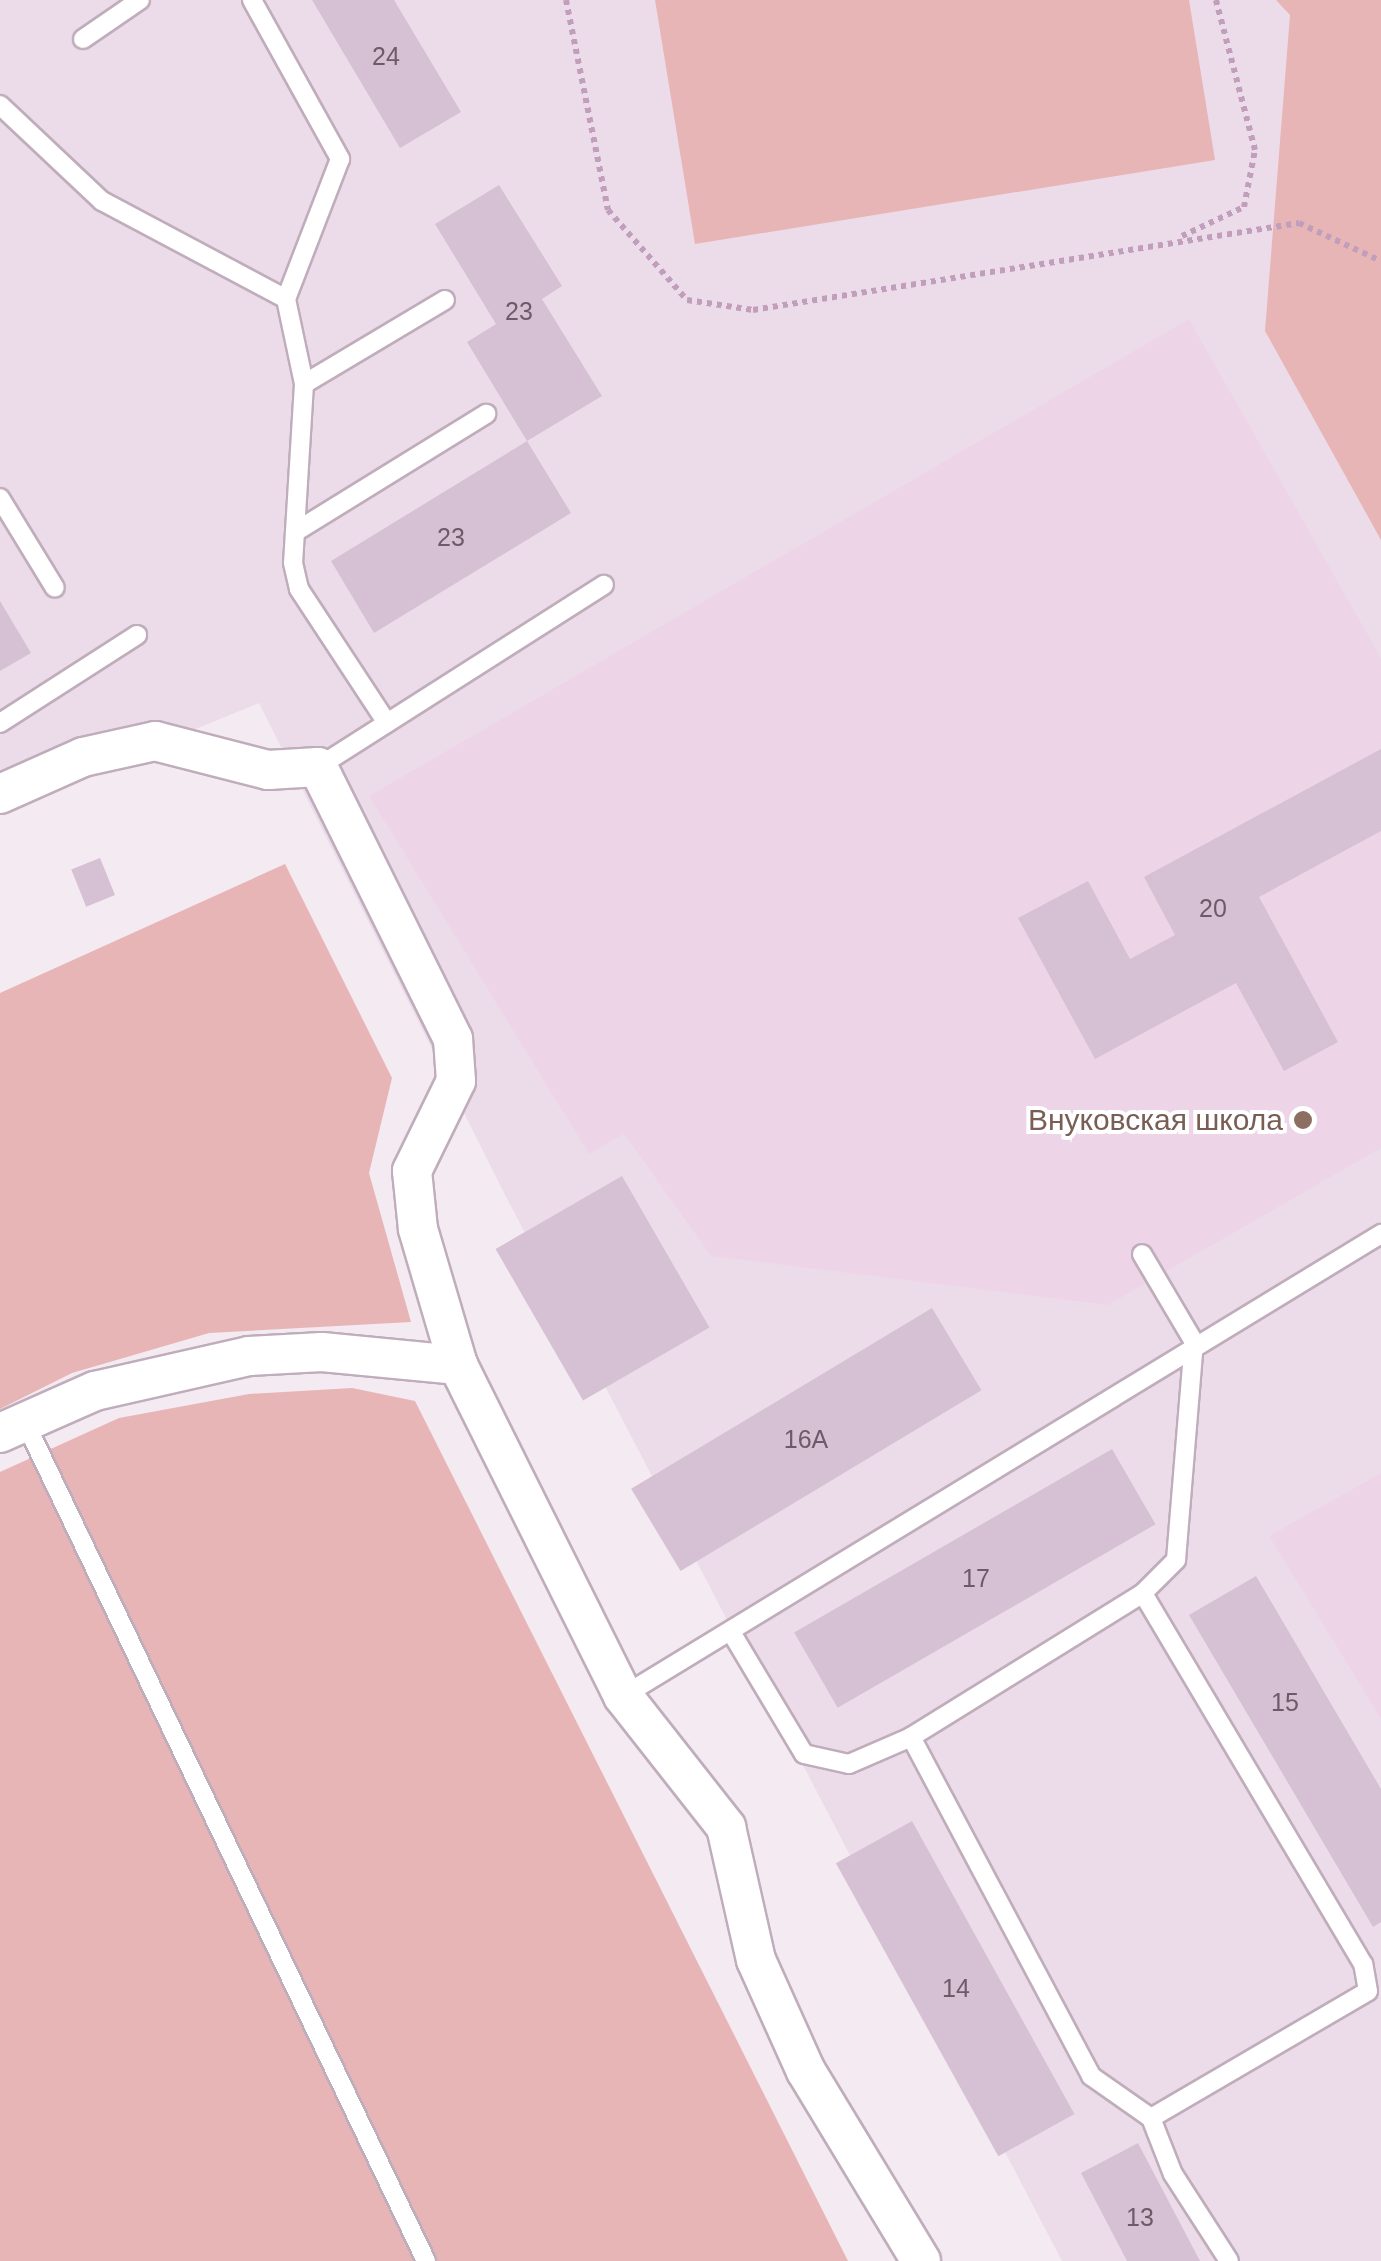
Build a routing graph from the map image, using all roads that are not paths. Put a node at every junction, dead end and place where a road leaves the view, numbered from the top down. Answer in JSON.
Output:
{"nodes":[{"id":1,"x":140,"y":0,"type":"edge"},
{"id":2,"x":252,"y":0,"type":"edge"},
{"id":3,"x":83,"y":39,"type":"dead end"},
{"id":4,"x":0,"y":105,"type":"edge"},
{"id":5,"x":286,"y":299,"type":"junction"},
{"id":6,"x":445,"y":300,"type":"dead end"},
{"id":7,"x":304,"y":384,"type":"junction"},
{"id":8,"x":486,"y":414,"type":"dead end"},
{"id":9,"x":0,"y":498,"type":"edge"},
{"id":10,"x":295,"y":532,"type":"junction"},
{"id":11,"x":604,"y":585,"type":"dead end"},
{"id":12,"x":55,"y":588,"type":"dead end"},
{"id":13,"x":137,"y":634,"type":"dead end"},
{"id":14,"x":387,"y":723,"type":"junction"},
{"id":15,"x":0,"y":724,"type":"edge"},
{"id":16,"x":318,"y":767,"type":"junction"},
{"id":17,"x":0,"y":794,"type":"edge"},
{"id":18,"x":1381,"y":1234,"type":"edge"},
{"id":19,"x":1142,"y":1254,"type":"dead end"},
{"id":20,"x":1194,"y":1342,"type":"junction"},
{"id":21,"x":458,"y":1365,"type":"junction"},
{"id":22,"x":12,"y":1427,"type":"edge"},
{"id":23,"x":1143,"y":1593,"type":"junction"},
{"id":24,"x":732,"y":1632,"type":"junction"},
{"id":25,"x":623,"y":1696,"type":"junction"},
{"id":26,"x":911,"y":1737,"type":"junction"},
{"id":27,"x":1375,"y":1988,"type":"edge"},
{"id":28,"x":1151,"y":2118,"type":"junction"},
{"id":29,"x":426,"y":2261,"type":"edge"},
{"id":30,"x":921,"y":2261,"type":"edge"},
{"id":31,"x":1228,"y":2261,"type":"edge"}],
"edges":[{"from":1,"to":3,"type":"lane"},
{"from":2,"to":5,"type":"lane"},
{"from":4,"to":5,"type":"lane"},
{"from":5,"to":7,"type":"lane"},
{"from":6,"to":7,"type":"lane"},
{"from":7,"to":10,"type":"lane"},
{"from":8,"to":10,"type":"lane"},
{"from":9,"to":12,"type":"lane"},
{"from":10,"to":14,"type":"lane"},
{"from":11,"to":14,"type":"lane"},
{"from":13,"to":15,"type":"lane"},
{"from":14,"to":16,"type":"lane"},
{"from":16,"to":17,"type":"street"},
{"from":16,"to":21,"type":"street"},
{"from":18,"to":20,"type":"lane"},
{"from":19,"to":20,"type":"lane"},
{"from":20,"to":23,"type":"lane"},
{"from":20,"to":24,"type":"lane"},
{"from":21,"to":22,"type":"street"},
{"from":21,"to":25,"type":"street"},
{"from":22,"to":29,"type":"lane"},
{"from":23,"to":26,"type":"lane"},
{"from":23,"to":27,"type":"lane"},
{"from":24,"to":25,"type":"lane"},
{"from":24,"to":26,"type":"lane"},
{"from":25,"to":30,"type":"street"},
{"from":26,"to":28,"type":"lane"},
{"from":27,"to":28,"type":"lane"},
{"from":28,"to":31,"type":"lane"}]}
